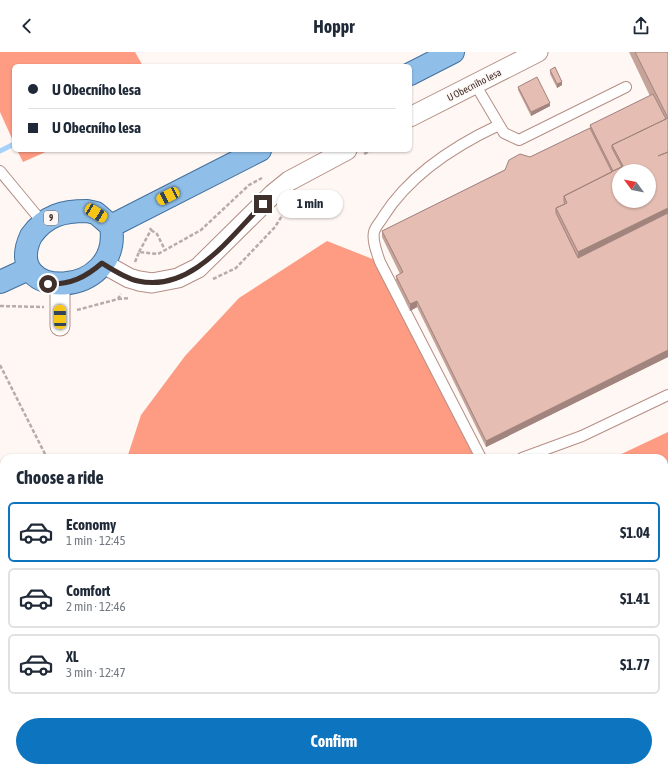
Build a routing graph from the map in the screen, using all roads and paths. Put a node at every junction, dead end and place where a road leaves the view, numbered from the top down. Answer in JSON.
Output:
{"nodes":[{"id":1,"x":453,"y":52,"type":"edge"},
{"id":2,"x":538,"y":52,"type":"edge"},
{"id":3,"x":412,"y":73,"type":"edge"},
{"id":4,"x":475,"y":84,"type":"junction"},
{"id":5,"x":626,"y":87,"type":"dead end"},
{"id":6,"x":412,"y":116,"type":"edge"},
{"id":7,"x":499,"y":125,"type":"junction"},
{"id":8,"x":256,"y":152,"type":"edge"},
{"id":9,"x":343,"y":152,"type":"edge"},
{"id":10,"x":0,"y":172,"type":"edge"},
{"id":11,"x":269,"y":174,"type":"dead end"},
{"id":12,"x":43,"y":223,"type":"junction"},
{"id":13,"x":111,"y":226,"type":"junction"},
{"id":14,"x":276,"y":227,"type":"dead end"},
{"id":15,"x":151,"y":230,"type":"dead end"},
{"id":16,"x":165,"y":250,"type":"junction"},
{"id":17,"x":102,"y":263,"type":"junction"},
{"id":18,"x":236,"y":268,"type":"dead end"},
{"id":19,"x":24,"y":271,"type":"junction"},
{"id":20,"x":129,"y":278,"type":"junction"},
{"id":21,"x":0,"y":282,"type":"edge"},
{"id":22,"x":60,"y":285,"type":"junction"},
{"id":23,"x":0,"y":306,"type":"edge"},
{"id":24,"x":60,"y":317,"type":"junction"},
{"id":25,"x":0,"y":365,"type":"edge"},
{"id":26,"x":668,"y":395,"type":"edge"},
{"id":27,"x":44,"y":454,"type":"edge"},
{"id":28,"x":478,"y":454,"type":"edge"},
{"id":29,"x":533,"y":454,"type":"edge"}],
"edges":[{"from":1,"to":3,"type":"main road"},
{"from":2,"to":4,"type":"street","name":"U Obecního lesa"},
{"from":4,"to":6,"type":"street","name":"U Obecního lesa"},
{"from":4,"to":7,"type":"lane"},
{"from":5,"to":7,"type":"lane"},
{"from":7,"to":28,"type":"lane"},
{"from":8,"to":13,"type":"main road"},
{"from":9,"to":20,"type":"street"},
{"from":10,"to":12,"type":"lane"},
{"from":11,"to":16,"type":"path"},
{"from":12,"to":13,"type":"main road","number":"9"},
{"from":12,"to":19,"type":"main road","number":"9"},
{"from":13,"to":17,"type":"main road"},
{"from":14,"to":18,"type":"path"},
{"from":15,"to":16,"type":"path"},
{"from":16,"to":20,"type":"path"},
{"from":17,"to":20,"type":"street"},
{"from":17,"to":22,"type":"main road"},
{"from":19,"to":21,"type":"main road"},
{"from":19,"to":22,"type":"main road"},
{"from":20,"to":24,"type":"path"},
{"from":22,"to":24,"type":"street"},
{"from":23,"to":24,"type":"path"},
{"from":25,"to":27,"type":"path"},
{"from":26,"to":29,"type":"lane"}]}
